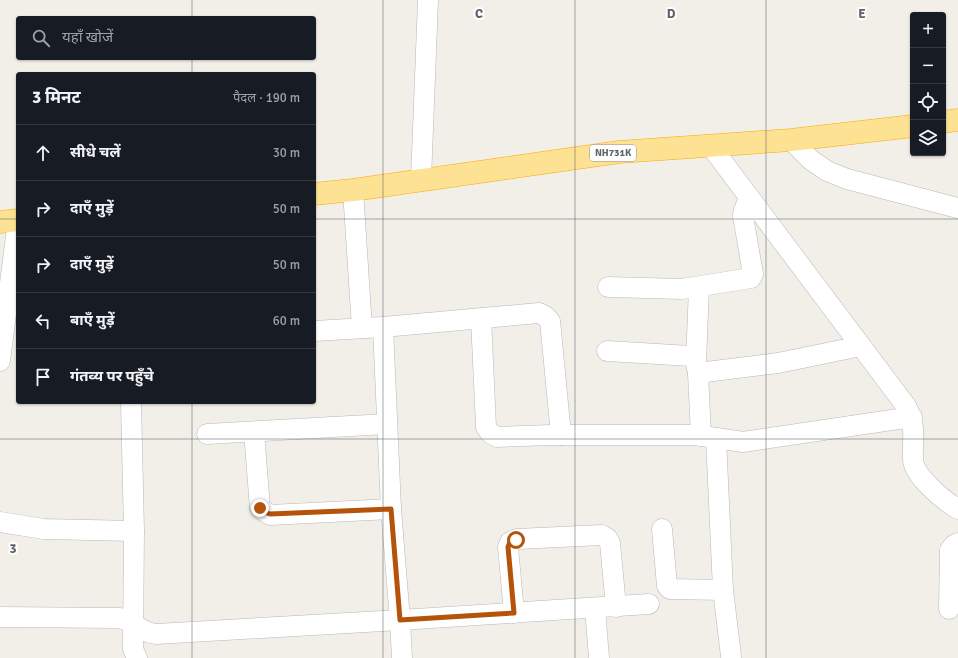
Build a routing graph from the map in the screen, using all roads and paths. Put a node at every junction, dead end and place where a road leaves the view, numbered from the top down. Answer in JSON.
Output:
{"nodes":[{"id":1,"x":428,"y":0,"type":"edge"},
{"id":2,"x":958,"y":120,"type":"edge"},
{"id":3,"x":946,"y":122,"type":"edge"},
{"id":4,"x":910,"y":126,"type":"edge"},
{"id":5,"x":791,"y":140,"type":"junction"},
{"id":6,"x":710,"y":144,"type":"junction"},
{"id":7,"x":421,"y":180,"type":"junction"},
{"id":8,"x":353,"y":190,"type":"junction"},
{"id":9,"x":316,"y":194,"type":"edge"},
{"id":10,"x":749,"y":198,"type":"junction"},
{"id":11,"x":958,"y":208,"type":"edge"},
{"id":12,"x":16,"y":221,"type":"edge"},
{"id":13,"x":0,"y":222,"type":"edge"},
{"id":14,"x":16,"y":237,"type":"edge"},
{"id":15,"x":608,"y":287,"type":"dead end"},
{"id":16,"x":699,"y":287,"type":"junction"},
{"id":17,"x":481,"y":318,"type":"junction"},
{"id":18,"x":383,"y":327,"type":"junction"},
{"id":19,"x":362,"y":328,"type":"junction"},
{"id":20,"x":316,"y":331,"type":"edge"},
{"id":21,"x":861,"y":346,"type":"junction"},
{"id":22,"x":607,"y":351,"type":"dead end"},
{"id":23,"x":0,"y":362,"type":"edge"},
{"id":24,"x":697,"y":367,"type":"junction"},
{"id":25,"x":131,"y":404,"type":"edge"},
{"id":26,"x":912,"y":417,"type":"junction"},
{"id":27,"x":388,"y":424,"type":"junction"},
{"id":28,"x":254,"y":432,"type":"junction"},
{"id":29,"x":207,"y":434,"type":"dead end"},
{"id":30,"x":561,"y":435,"type":"junction"},
{"id":31,"x":708,"y":437,"type":"junction"},
{"id":32,"x":958,"y":508,"type":"edge"},
{"id":33,"x":391,"y":509,"type":"junction"},
{"id":34,"x":0,"y":522,"type":"edge"},
{"id":35,"x":662,"y":529,"type":"dead end"},
{"id":36,"x":134,"y":532,"type":"junction"},
{"id":37,"x":958,"y":543,"type":"edge"},
{"id":38,"x":723,"y":590,"type":"junction"},
{"id":39,"x":649,"y":604,"type":"dead end"},
{"id":40,"x":616,"y":607,"type":"junction"},
{"id":41,"x":595,"y":608,"type":"junction"},
{"id":42,"x":949,"y":609,"type":"dead end"},
{"id":43,"x":514,"y":613,"type":"junction"},
{"id":44,"x":0,"y":617,"type":"edge"},
{"id":45,"x":400,"y":620,"type":"junction"},
{"id":46,"x":134,"y":626,"type":"junction"},
{"id":47,"x":731,"y":656,"type":"dead end"},
{"id":48,"x":137,"y":658,"type":"edge"},
{"id":49,"x":402,"y":658,"type":"edge"},
{"id":50,"x":599,"y":658,"type":"edge"}],
"edges":[{"from":1,"to":7,"type":"street"},
{"from":2,"to":3,"type":"highway"},
{"from":4,"to":5,"type":"highway","number":"NH731K"},
{"from":5,"to":6,"type":"highway","number":"NH731K"},
{"from":5,"to":11,"type":"street"},
{"from":6,"to":7,"type":"highway","number":"NH731K"},
{"from":6,"to":10,"type":"street"},
{"from":7,"to":8,"type":"highway","number":"NH731K"},
{"from":8,"to":9,"type":"highway","number":"NH731K"},
{"from":8,"to":19,"type":"street"},
{"from":10,"to":16,"type":"street"},
{"from":10,"to":21,"type":"street"},
{"from":12,"to":13,"type":"highway"},
{"from":14,"to":23,"type":"street"},
{"from":15,"to":16,"type":"street"},
{"from":16,"to":24,"type":"street"},
{"from":17,"to":18,"type":"street"},
{"from":17,"to":30,"type":"street"},
{"from":17,"to":30,"type":"street"},
{"from":18,"to":19,"type":"street"},
{"from":18,"to":27,"type":"street"},
{"from":19,"to":20,"type":"street"},
{"from":21,"to":24,"type":"street"},
{"from":21,"to":26,"type":"street"},
{"from":22,"to":24,"type":"street"},
{"from":24,"to":31,"type":"street"},
{"from":25,"to":36,"type":"street"},
{"from":26,"to":31,"type":"street"},
{"from":26,"to":32,"type":"street"},
{"from":27,"to":28,"type":"street"},
{"from":27,"to":33,"type":"street"},
{"from":28,"to":29,"type":"street"},
{"from":28,"to":33,"type":"street"},
{"from":30,"to":31,"type":"street"},
{"from":31,"to":38,"type":"street"},
{"from":33,"to":45,"type":"street"},
{"from":34,"to":36,"type":"street"},
{"from":35,"to":38,"type":"street"},
{"from":36,"to":46,"type":"street"},
{"from":37,"to":42,"type":"street"},
{"from":38,"to":47,"type":"street"},
{"from":39,"to":40,"type":"street"},
{"from":40,"to":41,"type":"street"},
{"from":40,"to":43,"type":"street"},
{"from":41,"to":43,"type":"street"},
{"from":41,"to":50,"type":"street"},
{"from":43,"to":45,"type":"street"},
{"from":44,"to":46,"type":"street"},
{"from":45,"to":46,"type":"street"},
{"from":45,"to":49,"type":"street"},
{"from":46,"to":48,"type":"street"}]}
